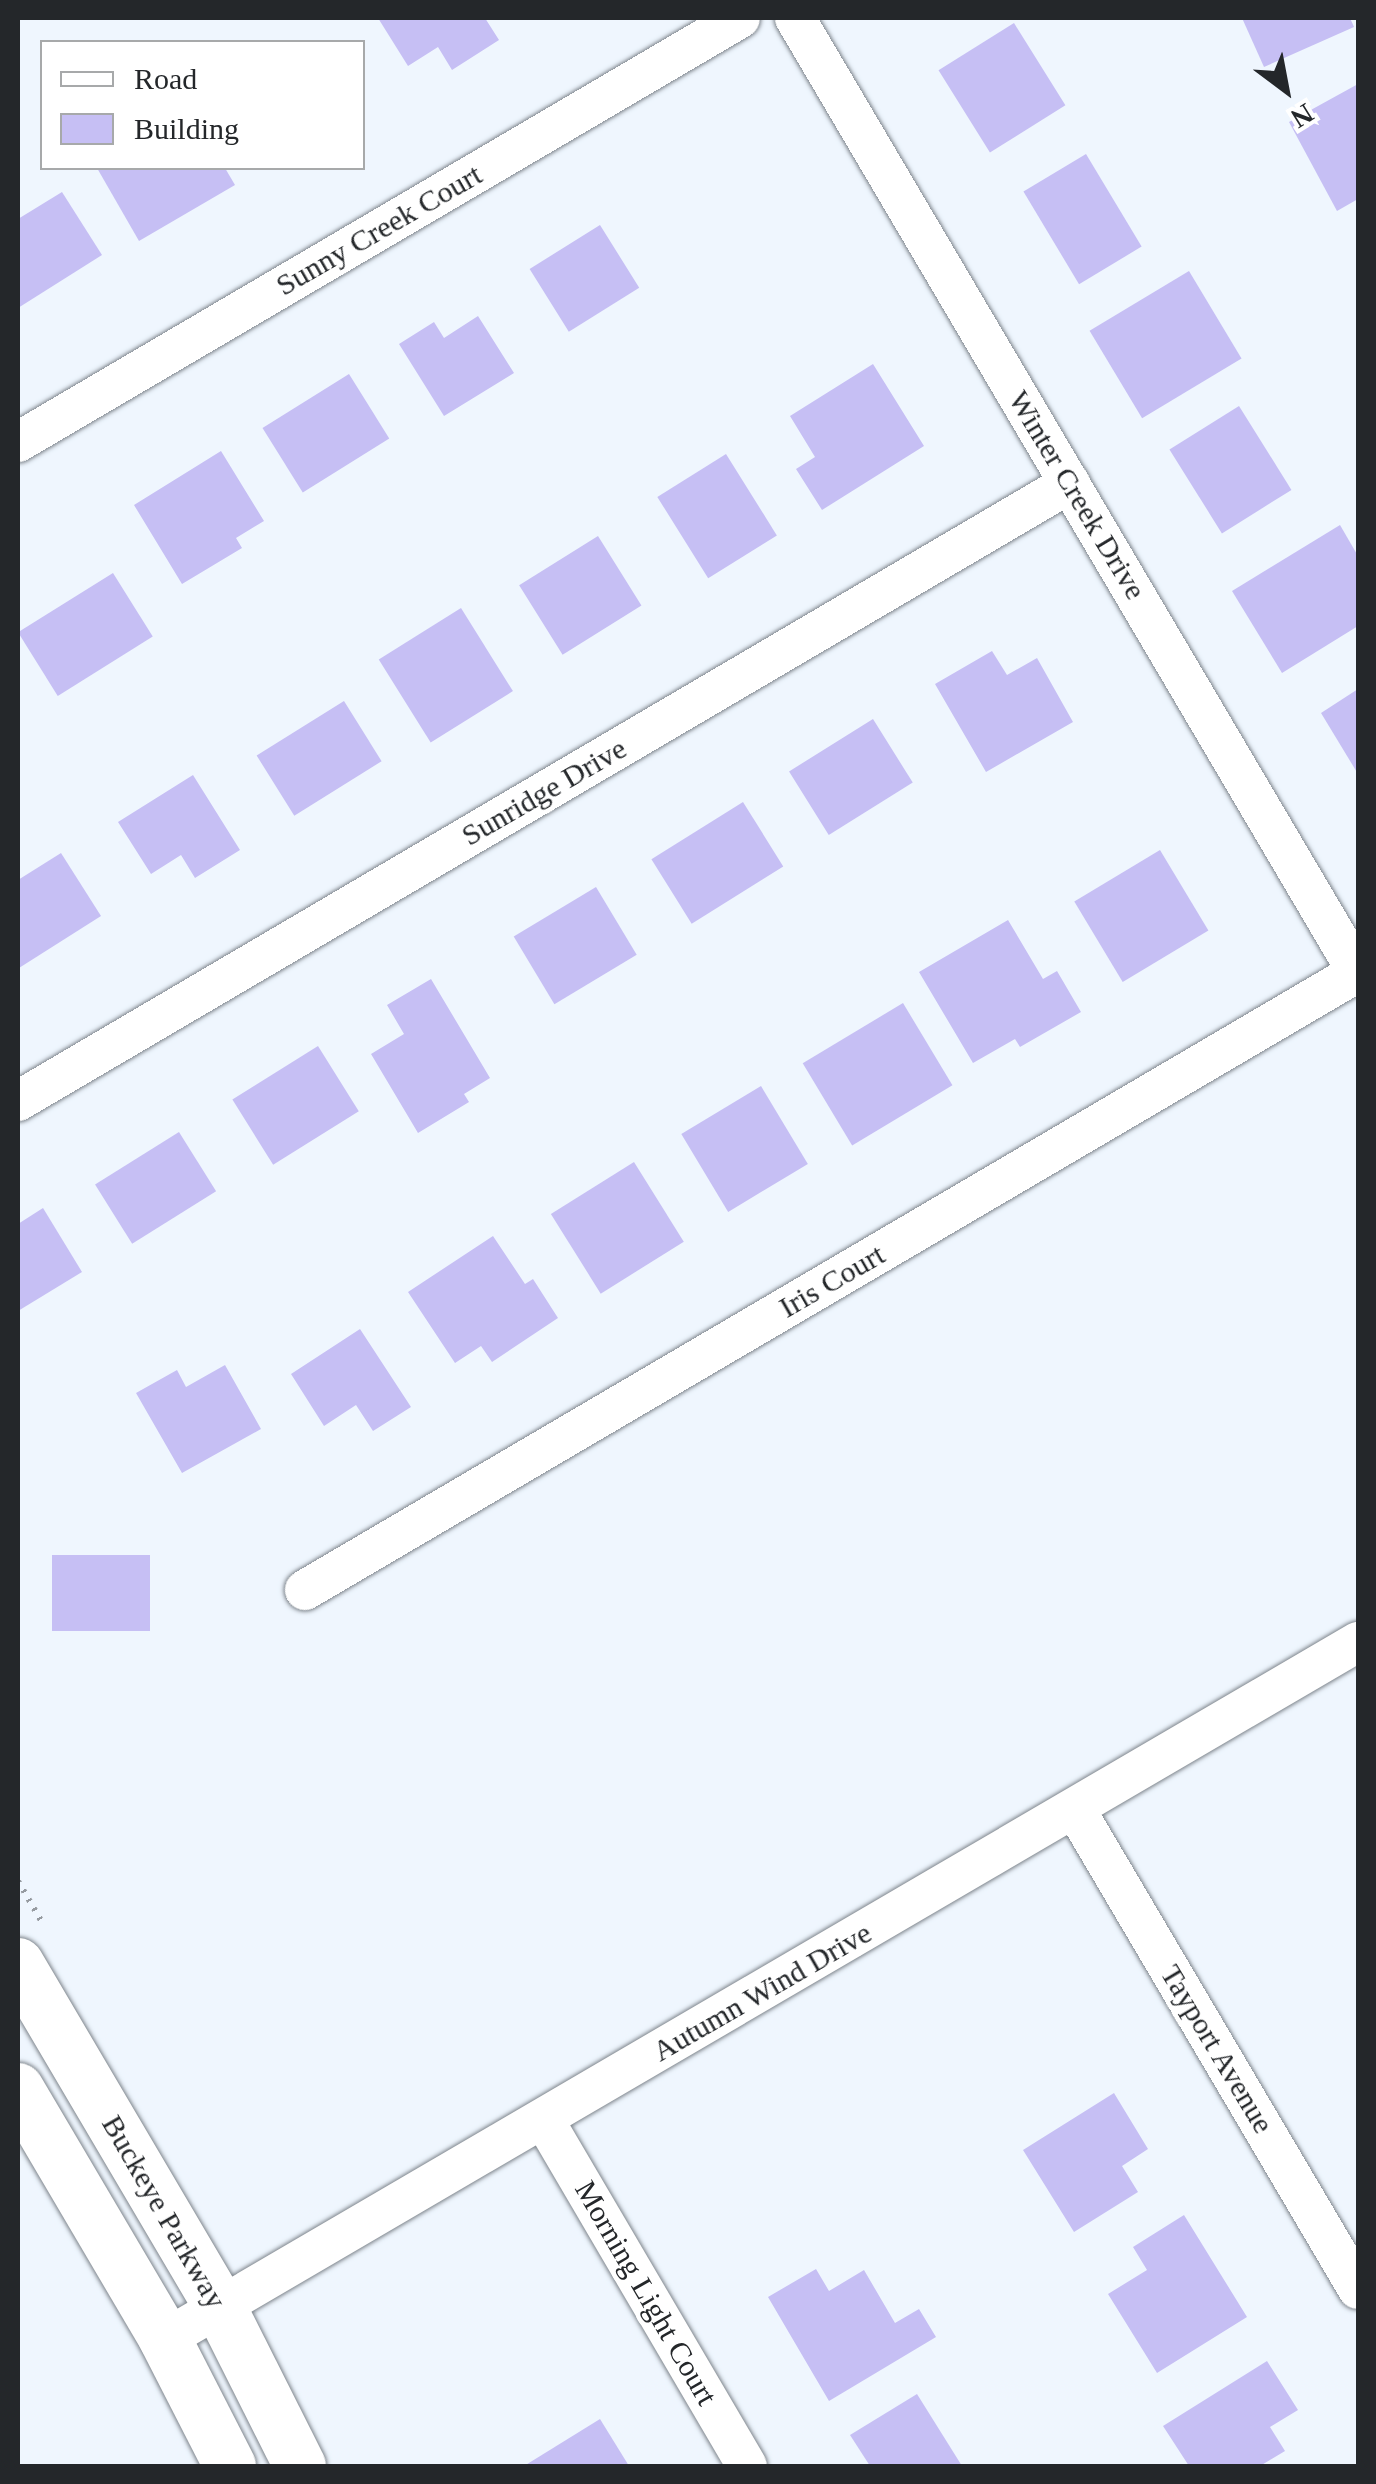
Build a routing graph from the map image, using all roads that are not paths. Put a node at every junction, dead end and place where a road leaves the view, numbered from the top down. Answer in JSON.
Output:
{"nodes":[{"id":1,"x":740,"y":18,"type":"edge"},
{"id":2,"x":795,"y":18,"type":"edge"},
{"id":3,"x":18,"y":442,"type":"edge"},
{"id":4,"x":1070,"y":483,"type":"junction"},
{"id":5,"x":1358,"y":972,"type":"edge"},
{"id":6,"x":18,"y":1101,"type":"edge"},
{"id":7,"x":305,"y":1590,"type":"dead end"},
{"id":8,"x":1358,"y":1642,"type":"edge"},
{"id":9,"x":1075,"y":1809,"type":"junction"},
{"id":10,"x":18,"y":1964,"type":"edge"},
{"id":11,"x":18,"y":2089,"type":"edge"},
{"id":12,"x":544,"y":2120,"type":"junction"},
{"id":13,"x":1358,"y":2289,"type":"edge"},
{"id":14,"x":221,"y":2309,"type":"junction"},
{"id":15,"x":164,"y":2339,"type":"junction"},
{"id":16,"x":230,"y":2466,"type":"edge"},
{"id":17,"x":300,"y":2466,"type":"edge"},
{"id":18,"x":748,"y":2466,"type":"edge"}],
"edges":[{"from":1,"to":3,"type":"street","name":"Sunny Creek Court"},
{"from":2,"to":4,"type":"street","name":"Winter Creek Drive"},
{"from":4,"to":5,"type":"street","name":"Winter Creek Drive"},
{"from":4,"to":6,"type":"street","name":"Sunridge Drive"},
{"from":5,"to":7,"type":"street","name":"Iris Court"},
{"from":8,"to":9,"type":"street","name":"Autumn Wind Drive"},
{"from":9,"to":12,"type":"street","name":"Autumn Wind Drive"},
{"from":9,"to":13,"type":"street","name":"Tayport Avenue"},
{"from":10,"to":14,"type":"street","name":"Buckeye Parkway"},
{"from":11,"to":15,"type":"street"},
{"from":12,"to":14,"type":"street","name":"Autumn Wind Drive"},
{"from":12,"to":18,"type":"street","name":"Morning Light Court"},
{"from":14,"to":15,"type":"street","name":"Autumn Wind Drive"},
{"from":14,"to":17,"type":"street","name":"Buckeye Parkway"},
{"from":15,"to":16,"type":"street"}]}
